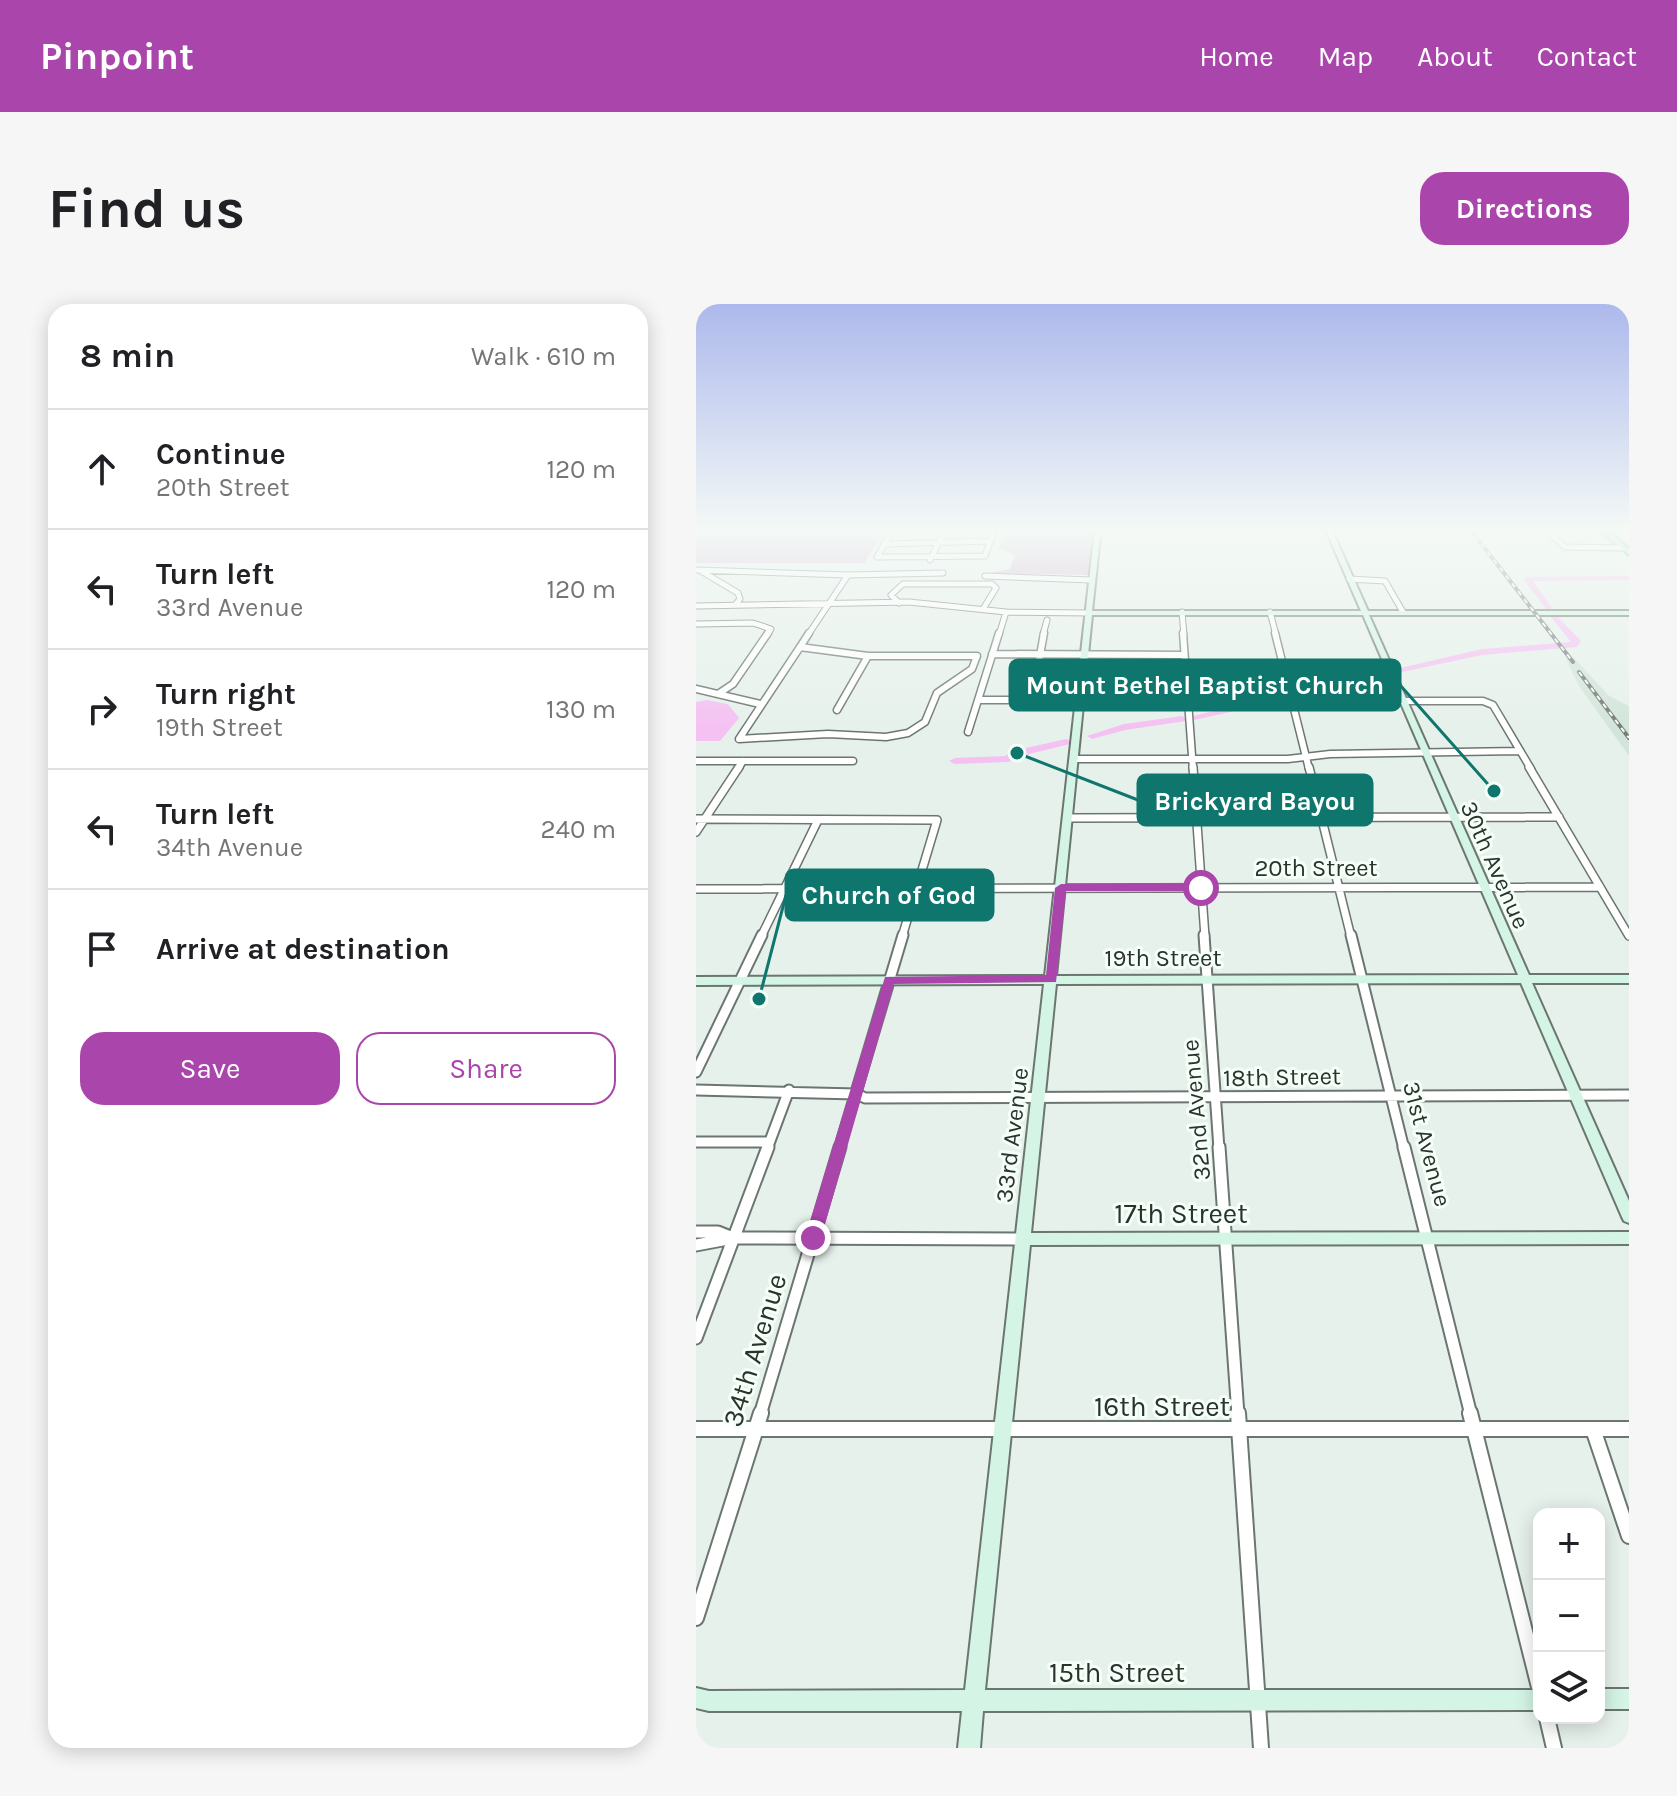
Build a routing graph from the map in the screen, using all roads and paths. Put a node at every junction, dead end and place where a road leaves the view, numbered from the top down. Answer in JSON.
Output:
{"nodes":[{"id":1,"x":739,"y":595,"type":"edge"},
{"id":2,"x":833,"y":595,"type":"edge"},
{"id":3,"x":891,"y":595,"type":"edge"},
{"id":4,"x":994,"y":595,"type":"edge"},
{"id":5,"x":1092,"y":595,"type":"edge"},
{"id":6,"x":1356,"y":595,"type":"edge"},
{"id":7,"x":1393,"y":595,"type":"edge"},
{"id":8,"x":740,"y":599,"type":"junction"},
{"id":9,"x":899,"y":603,"type":"junction"},
{"id":10,"x":827,"y":604,"type":"junction"},
{"id":11,"x":868,"y":604,"type":"junction"},
{"id":12,"x":735,"y":605,"type":"junction"},
{"id":13,"x":760,"y":605,"type":"junction"},
{"id":14,"x":696,"y":606,"type":"edge"},
{"id":15,"x":941,"y":607,"type":"junction"},
{"id":16,"x":982,"y":610,"type":"junction"},
{"id":17,"x":1006,"y":612,"type":"junction"},
{"id":18,"x":1182,"y":612,"type":"junction"},
{"id":19,"x":1270,"y":612,"type":"junction"},
{"id":20,"x":1364,"y":612,"type":"junction"},
{"id":21,"x":1403,"y":612,"type":"junction"},
{"id":22,"x":1091,"y":613,"type":"junction"},
{"id":23,"x":1629,"y":613,"type":"edge"},
{"id":24,"x":1047,"y":620,"type":"dead end"},
{"id":25,"x":696,"y":624,"type":"edge"},
{"id":26,"x":799,"y":647,"type":"junction"},
{"id":27,"x":992,"y":654,"type":"junction"},
{"id":28,"x":1038,"y":654,"type":"junction"},
{"id":29,"x":1085,"y":654,"type":"junction"},
{"id":30,"x":1184,"y":655,"type":"junction"},
{"id":31,"x":868,"y":656,"type":"junction"},
{"id":32,"x":696,"y":689,"type":"edge"},
{"id":33,"x":718,"y":694,"type":"junction"},
{"id":34,"x":978,"y":700,"type":"junction"},
{"id":35,"x":1032,"y":700,"type":"junction"},
{"id":36,"x":1081,"y":700,"type":"junction"},
{"id":37,"x":1402,"y":701,"type":"junction"},
{"id":38,"x":760,"y":704,"type":"junction"},
{"id":39,"x":837,"y":710,"type":"dead end"},
{"id":40,"x":968,"y":732,"type":"dead end"},
{"id":41,"x":1519,"y":751,"type":"junction"},
{"id":42,"x":1425,"y":754,"type":"junction"},
{"id":43,"x":1305,"y":755,"type":"junction"},
{"id":44,"x":1190,"y":757,"type":"junction"},
{"id":45,"x":1075,"y":759,"type":"junction"},
{"id":46,"x":696,"y":761,"type":"edge"},
{"id":47,"x":743,"y":761,"type":"junction"},
{"id":48,"x":853,"y":761,"type":"dead end"},
{"id":49,"x":1452,"y":817,"type":"junction"},
{"id":50,"x":1559,"y":817,"type":"junction"},
{"id":51,"x":1069,"y":818,"type":"junction"},
{"id":52,"x":1194,"y":818,"type":"junction"},
{"id":53,"x":1320,"y":818,"type":"junction"},
{"id":54,"x":700,"y":819,"type":"edge"},
{"id":55,"x":818,"y":820,"type":"junction"},
{"id":56,"x":696,"y":832,"type":"edge"},
{"id":57,"x":916,"y":887,"type":"junction"},
{"id":58,"x":1600,"y":887,"type":"junction"},
{"id":59,"x":784,"y":888,"type":"junction"},
{"id":60,"x":1061,"y":888,"type":"junction"},
{"id":61,"x":1201,"y":888,"type":"junction"},
{"id":62,"x":1338,"y":888,"type":"junction"},
{"id":63,"x":1483,"y":888,"type":"junction"},
{"id":64,"x":696,"y":889,"type":"edge"},
{"id":65,"x":1629,"y":936,"type":"edge"},
{"id":66,"x":1052,"y":979,"type":"junction"},
{"id":67,"x":1629,"y":979,"type":"edge"},
{"id":68,"x":889,"y":980,"type":"junction"},
{"id":69,"x":1206,"y":980,"type":"junction"},
{"id":70,"x":1363,"y":980,"type":"junction"},
{"id":71,"x":1524,"y":980,"type":"junction"},
{"id":72,"x":696,"y":981,"type":"edge"},
{"id":73,"x":740,"y":981,"type":"junction"},
{"id":74,"x":696,"y":1072,"type":"edge"},
{"id":75,"x":696,"y":1090,"type":"edge"},
{"id":76,"x":789,"y":1090,"type":"junction"},
{"id":77,"x":857,"y":1094,"type":"junction"},
{"id":78,"x":1575,"y":1095,"type":"junction"},
{"id":79,"x":1629,"y":1095,"type":"edge"},
{"id":80,"x":1390,"y":1096,"type":"junction"},
{"id":81,"x":1214,"y":1098,"type":"junction"},
{"id":82,"x":1039,"y":1099,"type":"junction"},
{"id":83,"x":696,"y":1142,"type":"edge"},
{"id":84,"x":769,"y":1142,"type":"junction"},
{"id":85,"x":1629,"y":1217,"type":"edge"},
{"id":86,"x":696,"y":1232,"type":"edge"},
{"id":87,"x":733,"y":1238,"type":"junction"},
{"id":88,"x":813,"y":1238,"type":"junction"},
{"id":89,"x":1629,"y":1238,"type":"edge"},
{"id":90,"x":1022,"y":1239,"type":"junction"},
{"id":91,"x":1226,"y":1239,"type":"junction"},
{"id":92,"x":1428,"y":1240,"type":"junction"},
{"id":93,"x":696,"y":1245,"type":"edge"},
{"id":94,"x":696,"y":1338,"type":"edge"},
{"id":95,"x":696,"y":1429,"type":"edge"},
{"id":96,"x":756,"y":1429,"type":"junction"},
{"id":97,"x":1593,"y":1429,"type":"junction"},
{"id":98,"x":1629,"y":1429,"type":"edge"},
{"id":99,"x":1002,"y":1430,"type":"junction"},
{"id":100,"x":1238,"y":1430,"type":"junction"},
{"id":101,"x":1473,"y":1430,"type":"junction"},
{"id":102,"x":1629,"y":1536,"type":"edge"},
{"id":103,"x":696,"y":1618,"type":"edge"},
{"id":104,"x":1533,"y":1664,"type":"edge"},
{"id":105,"x":696,"y":1698,"type":"edge"},
{"id":106,"x":1605,"y":1699,"type":"edge"},
{"id":107,"x":1629,"y":1699,"type":"edge"},
{"id":108,"x":975,"y":1700,"type":"junction"},
{"id":109,"x":1257,"y":1700,"type":"junction"},
{"id":110,"x":1533,"y":1700,"type":"edge"},
{"id":111,"x":1548,"y":1724,"type":"edge"},
{"id":112,"x":969,"y":1748,"type":"edge"},
{"id":113,"x":1261,"y":1748,"type":"edge"},
{"id":114,"x":1554,"y":1748,"type":"edge"}],
"edges":[{"from":1,"to":8,"type":"street"},
{"from":2,"to":10,"type":"street"},
{"from":3,"to":9,"type":"street"},
{"from":4,"to":16,"type":"street"},
{"from":5,"to":22,"type":"street","name":"33rd Avenue"},
{"from":6,"to":20,"type":"street","name":"30th Avenue"},
{"from":7,"to":21,"type":"street"},
{"from":8,"to":12,"type":"street"},
{"from":8,"to":13,"type":"street"},
{"from":9,"to":11,"type":"street"},
{"from":9,"to":15,"type":"street"},
{"from":10,"to":11,"type":"street"},
{"from":10,"to":13,"type":"street"},
{"from":10,"to":26,"type":"street"},
{"from":11,"to":15,"type":"street"},
{"from":12,"to":13,"type":"street"},
{"from":12,"to":14,"type":"street"},
{"from":15,"to":16,"type":"street"},
{"from":16,"to":17,"type":"street"},
{"from":17,"to":22,"type":"street"},
{"from":17,"to":27,"type":"street"},
{"from":18,"to":19,"type":"street"},
{"from":18,"to":22,"type":"street"},
{"from":18,"to":30,"type":"street","name":"32nd Avenue"},
{"from":19,"to":20,"type":"street"},
{"from":19,"to":43,"type":"street","name":"31st Avenue"},
{"from":20,"to":21,"type":"street"},
{"from":20,"to":37,"type":"street","name":"30th Avenue"},
{"from":21,"to":23,"type":"street"},
{"from":22,"to":29,"type":"street","name":"33rd Avenue"},
{"from":24,"to":28,"type":"street"},
{"from":25,"to":33,"type":"street"},
{"from":26,"to":31,"type":"street"},
{"from":26,"to":38,"type":"street"},
{"from":27,"to":28,"type":"street"},
{"from":27,"to":34,"type":"street"},
{"from":28,"to":29,"type":"street"},
{"from":28,"to":35,"type":"street"},
{"from":29,"to":30,"type":"street"},
{"from":29,"to":36,"type":"street","name":"33rd Avenue"},
{"from":30,"to":44,"type":"street","name":"32nd Avenue"},
{"from":31,"to":38,"type":"street"},
{"from":31,"to":39,"type":"street"},
{"from":32,"to":33,"type":"street"},
{"from":33,"to":38,"type":"street"},
{"from":34,"to":35,"type":"street"},
{"from":34,"to":40,"type":"street"},
{"from":35,"to":36,"type":"street"},
{"from":36,"to":45,"type":"street","name":"33rd Avenue"},
{"from":37,"to":41,"type":"street"},
{"from":37,"to":42,"type":"street","name":"30th Avenue"},
{"from":41,"to":42,"type":"street"},
{"from":41,"to":50,"type":"street"},
{"from":42,"to":43,"type":"street"},
{"from":42,"to":49,"type":"street","name":"30th Avenue"},
{"from":43,"to":44,"type":"street"},
{"from":43,"to":53,"type":"street","name":"31st Avenue"},
{"from":44,"to":45,"type":"street"},
{"from":44,"to":52,"type":"street","name":"32nd Avenue"},
{"from":45,"to":51,"type":"street","name":"33rd Avenue"},
{"from":46,"to":47,"type":"street"},
{"from":47,"to":48,"type":"street"},
{"from":47,"to":54,"type":"street"},
{"from":49,"to":50,"type":"street"},
{"from":49,"to":53,"type":"street"},
{"from":49,"to":63,"type":"street","name":"30th Avenue"},
{"from":50,"to":58,"type":"street"},
{"from":51,"to":52,"type":"street"},
{"from":51,"to":60,"type":"street","name":"33rd Avenue"},
{"from":52,"to":53,"type":"street"},
{"from":52,"to":61,"type":"street","name":"32nd Avenue"},
{"from":53,"to":62,"type":"street","name":"31st Avenue"},
{"from":54,"to":55,"type":"street"},
{"from":54,"to":56,"type":"street"},
{"from":55,"to":57,"type":"street","name":"34th Avenue"},
{"from":55,"to":59,"type":"street"},
{"from":57,"to":59,"type":"street","name":"20th Street"},
{"from":57,"to":60,"type":"street","name":"20th Street"},
{"from":57,"to":68,"type":"street","name":"34th Avenue"},
{"from":58,"to":63,"type":"street","name":"20th Street"},
{"from":58,"to":65,"type":"street"},
{"from":59,"to":64,"type":"street","name":"20th Street"},
{"from":59,"to":73,"type":"street"},
{"from":60,"to":61,"type":"street","name":"20th Street"},
{"from":60,"to":66,"type":"street","name":"33rd Avenue"},
{"from":61,"to":62,"type":"street","name":"20th Street"},
{"from":61,"to":69,"type":"street","name":"32nd Avenue"},
{"from":62,"to":63,"type":"street","name":"20th Street"},
{"from":62,"to":70,"type":"street","name":"31st Avenue"},
{"from":63,"to":71,"type":"street","name":"30th Avenue"},
{"from":66,"to":68,"type":"street","name":"19th Street"},
{"from":66,"to":69,"type":"street","name":"19th Street"},
{"from":66,"to":82,"type":"street","name":"33rd Avenue"},
{"from":67,"to":71,"type":"street","name":"19th Street"},
{"from":68,"to":73,"type":"street","name":"19th Street"},
{"from":68,"to":77,"type":"street","name":"34th Avenue"},
{"from":69,"to":70,"type":"street","name":"19th Street"},
{"from":69,"to":81,"type":"street","name":"32nd Avenue"},
{"from":70,"to":71,"type":"street","name":"19th Street"},
{"from":70,"to":80,"type":"street","name":"31st Avenue"},
{"from":71,"to":78,"type":"street","name":"30th Avenue"},
{"from":72,"to":73,"type":"street","name":"19th Street"},
{"from":73,"to":74,"type":"street"},
{"from":75,"to":76,"type":"street","name":"18th Street"},
{"from":76,"to":77,"type":"street","name":"18th Street"},
{"from":76,"to":84,"type":"street"},
{"from":77,"to":82,"type":"street","name":"18th Street"},
{"from":77,"to":88,"type":"street","name":"34th Avenue"},
{"from":78,"to":79,"type":"street","name":"18th Street"},
{"from":78,"to":80,"type":"street","name":"18th Street"},
{"from":78,"to":85,"type":"street","name":"30th Avenue"},
{"from":80,"to":81,"type":"street","name":"18th Street"},
{"from":80,"to":92,"type":"street","name":"31st Avenue"},
{"from":81,"to":82,"type":"street","name":"18th Street"},
{"from":81,"to":91,"type":"street","name":"32nd Avenue"},
{"from":82,"to":90,"type":"street","name":"33rd Avenue"},
{"from":83,"to":84,"type":"street"},
{"from":84,"to":87,"type":"street"},
{"from":86,"to":87,"type":"street"},
{"from":87,"to":88,"type":"street","name":"17th Street"},
{"from":87,"to":93,"type":"street"},
{"from":87,"to":94,"type":"street"},
{"from":88,"to":90,"type":"street","name":"17th Street"},
{"from":88,"to":96,"type":"street","name":"34th Avenue"},
{"from":89,"to":92,"type":"street","name":"17th Street"},
{"from":90,"to":91,"type":"street","name":"17th Street"},
{"from":90,"to":99,"type":"street","name":"33rd Avenue"},
{"from":91,"to":92,"type":"street","name":"17th Street"},
{"from":91,"to":100,"type":"street","name":"32nd Avenue"},
{"from":92,"to":101,"type":"street","name":"31st Avenue"},
{"from":95,"to":96,"type":"street","name":"16th Street"},
{"from":96,"to":99,"type":"street","name":"16th Street"},
{"from":96,"to":103,"type":"street","name":"34th Avenue"},
{"from":97,"to":98,"type":"street","name":"16th Street"},
{"from":97,"to":101,"type":"street","name":"16th Street"},
{"from":97,"to":102,"type":"street"},
{"from":99,"to":100,"type":"street","name":"16th Street"},
{"from":99,"to":108,"type":"street","name":"33rd Avenue"},
{"from":100,"to":101,"type":"street","name":"16th Street"},
{"from":100,"to":109,"type":"street","name":"32nd Avenue"},
{"from":101,"to":104,"type":"street","name":"31st Avenue"},
{"from":105,"to":108,"type":"street","name":"15th Street"},
{"from":106,"to":107,"type":"street"},
{"from":108,"to":109,"type":"street","name":"15th Street"},
{"from":108,"to":112,"type":"street","name":"33rd Avenue"},
{"from":109,"to":110,"type":"street","name":"15th Street"},
{"from":109,"to":113,"type":"street","name":"32nd Avenue"},
{"from":111,"to":114,"type":"street"}]}
